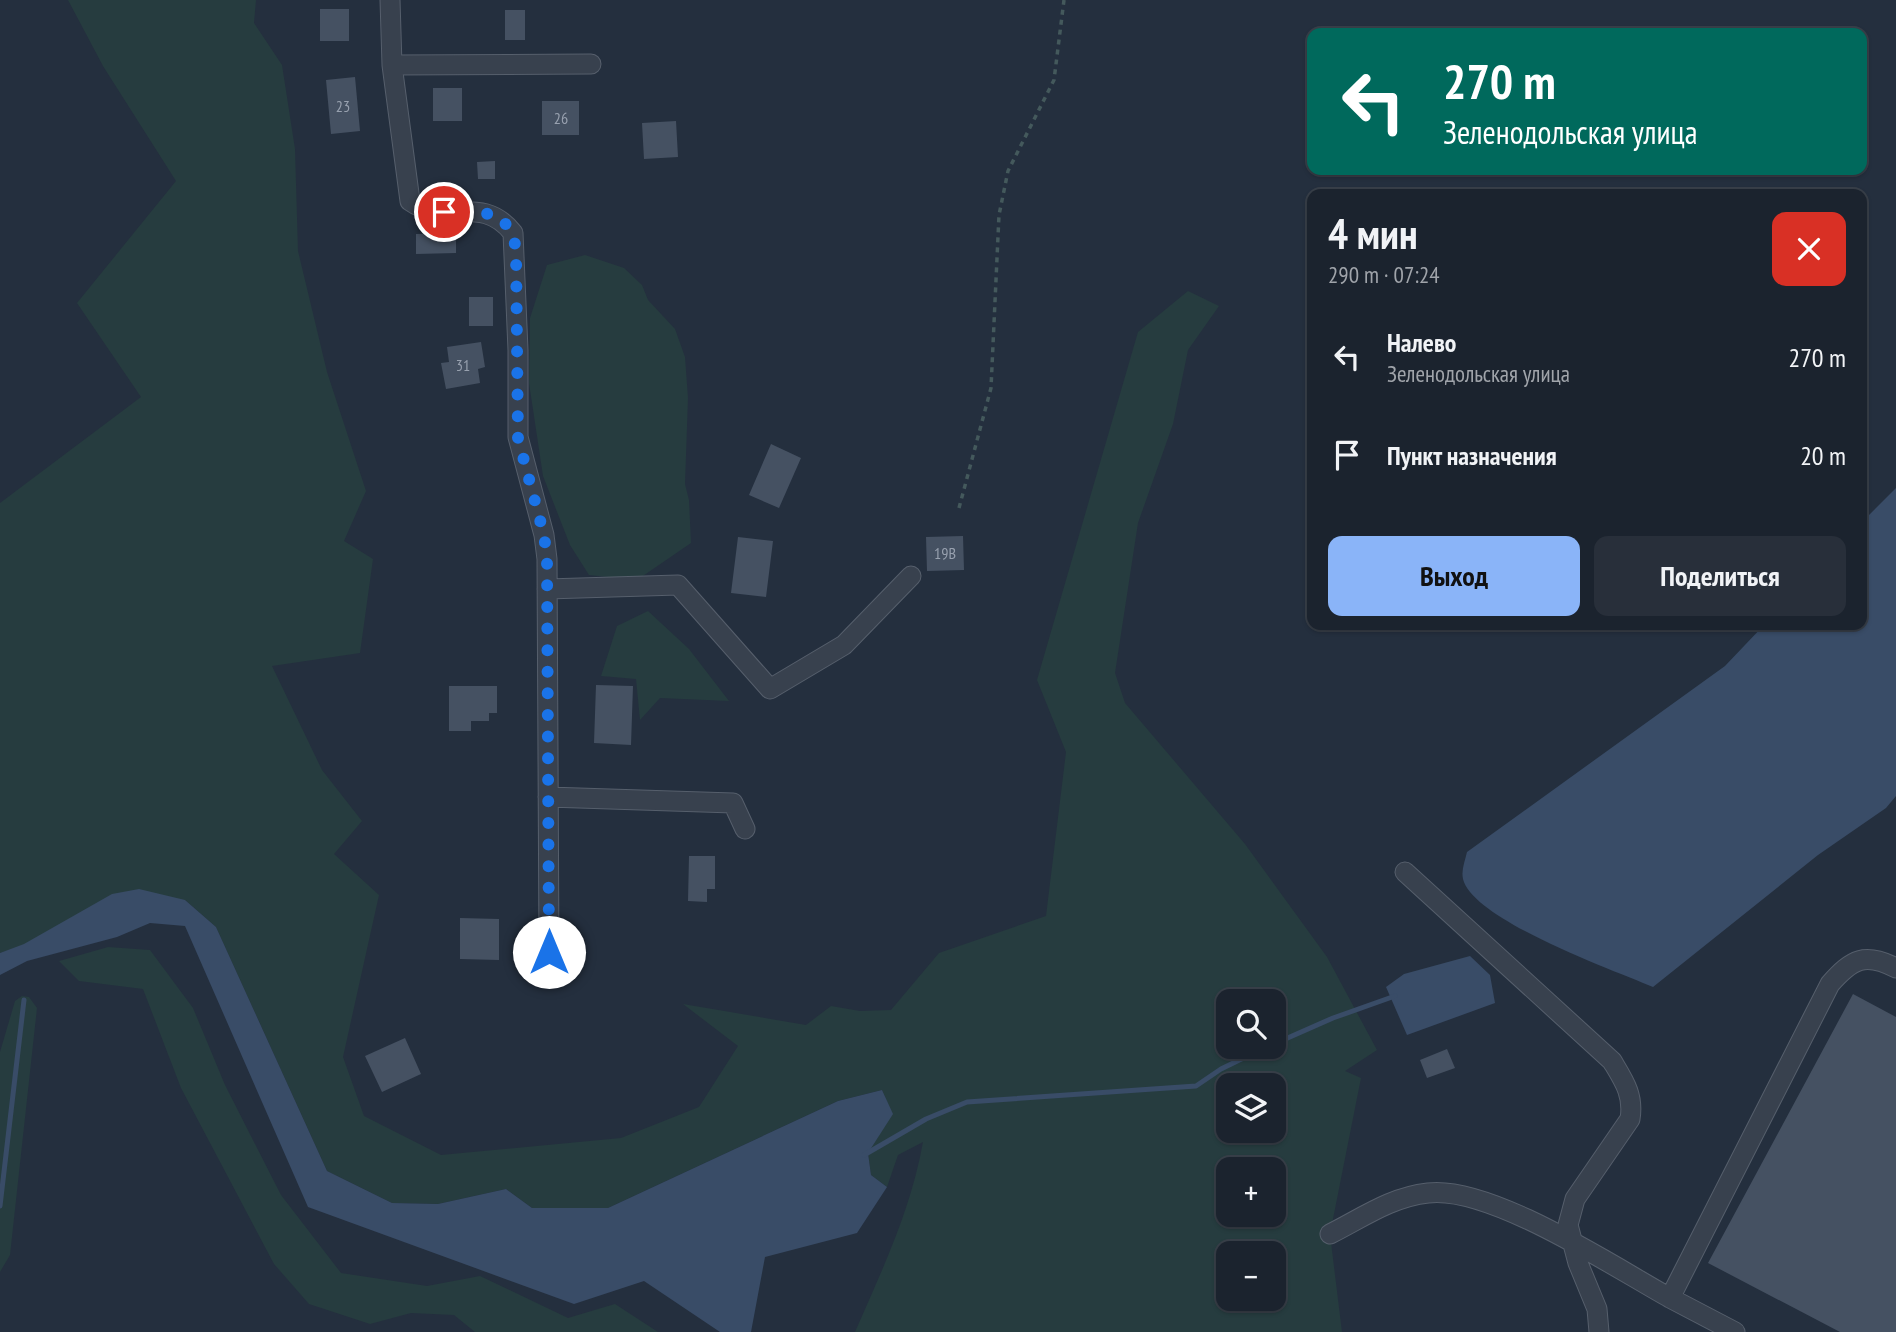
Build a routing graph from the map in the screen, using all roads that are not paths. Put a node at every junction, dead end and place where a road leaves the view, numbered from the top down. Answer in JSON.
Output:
{"nodes":[{"id":1,"x":390,"y":0,"type":"edge"},
{"id":2,"x":591,"y":64,"type":"dead end"},
{"id":3,"x":392,"y":65,"type":"junction"},
{"id":4,"x":911,"y":576,"type":"dead end"},
{"id":5,"x":547,"y":589,"type":"junction"},
{"id":6,"x":548,"y":797,"type":"junction"},
{"id":7,"x":745,"y":829,"type":"dead end"},
{"id":8,"x":1405,"y":872,"type":"dead end"},
{"id":9,"x":549,"y":952,"type":"dead end"},
{"id":10,"x":1896,"y":968,"type":"edge"},
{"id":11,"x":1329,"y":1234,"type":"dead end"},
{"id":12,"x":1572,"y":1243,"type":"junction"},
{"id":13,"x":1671,"y":1298,"type":"junction"},
{"id":14,"x":1599,"y":1332,"type":"edge"},
{"id":15,"x":1735,"y":1332,"type":"edge"}],
"edges":[{"from":1,"to":3,"type":"street"},
{"from":2,"to":3,"type":"street"},
{"from":3,"to":5,"type":"street"},
{"from":4,"to":5,"type":"street"},
{"from":5,"to":6,"type":"street"},
{"from":6,"to":7,"type":"street"},
{"from":6,"to":9,"type":"street"},
{"from":8,"to":12,"type":"street"},
{"from":10,"to":13,"type":"street"},
{"from":11,"to":12,"type":"street"},
{"from":12,"to":13,"type":"street"},
{"from":12,"to":14,"type":"street"},
{"from":13,"to":15,"type":"street"}]}
